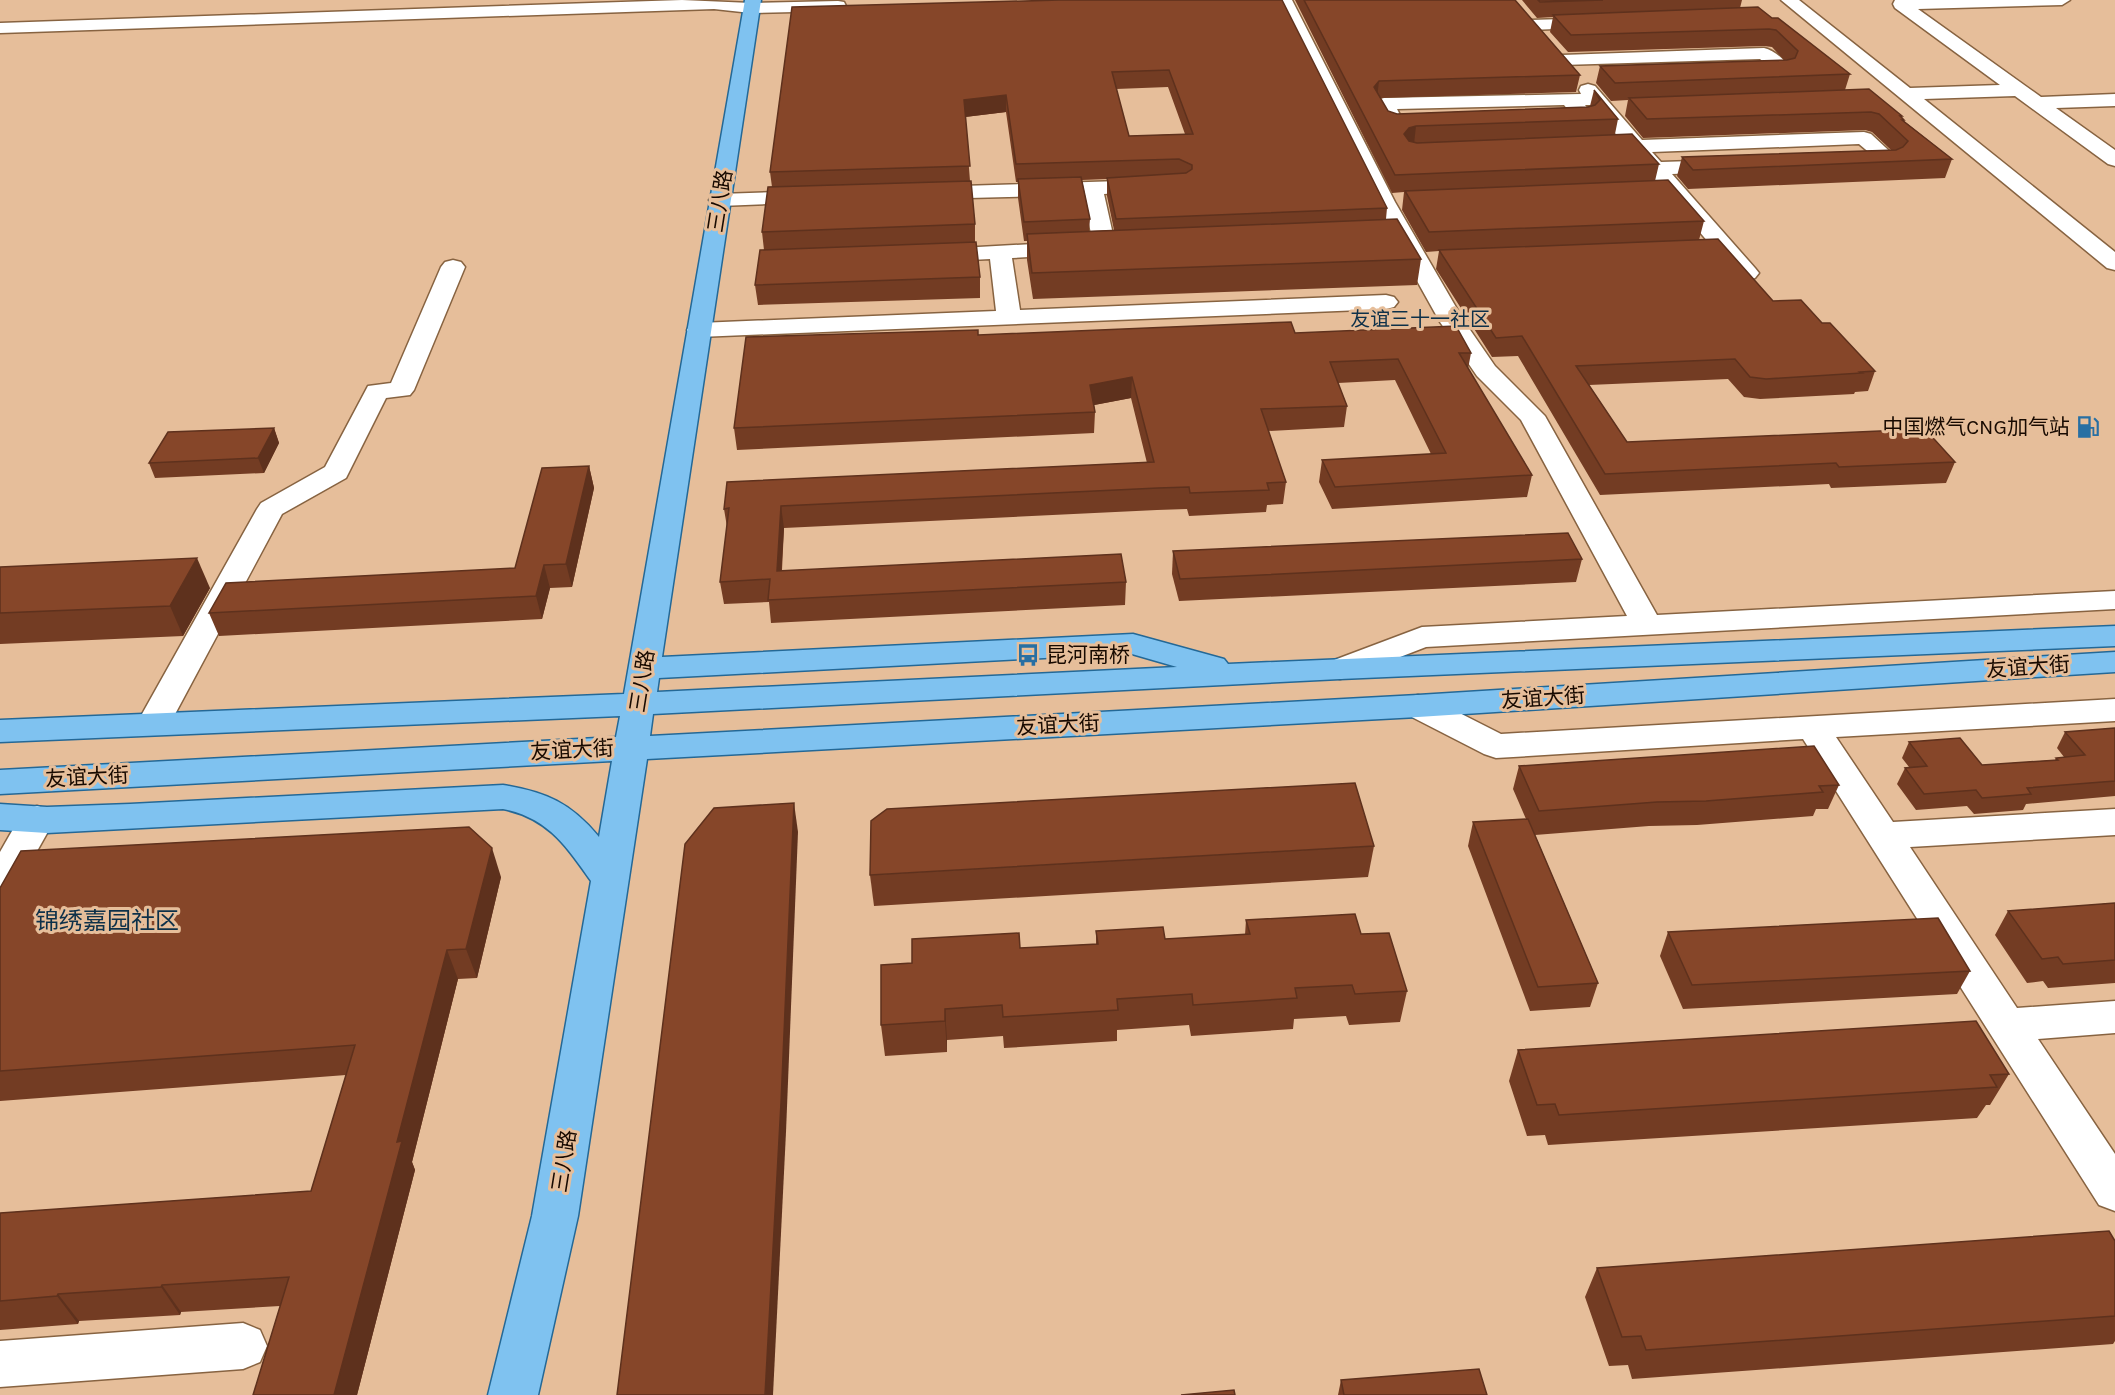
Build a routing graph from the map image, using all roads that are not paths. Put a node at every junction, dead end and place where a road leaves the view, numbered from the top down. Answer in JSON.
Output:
{"nodes":[{"id":1,"x":1284,"y":0,"type":"edge"},
{"id":2,"x":1788,"y":0,"type":"edge"},
{"id":3,"x":2062,"y":0,"type":"edge"},
{"id":4,"x":752,"y":4,"type":"edge"},
{"id":5,"x":857,"y":6,"type":"edge"},
{"id":6,"x":1517,"y":8,"type":"edge"},
{"id":7,"x":1615,"y":22,"type":"edge"},
{"id":8,"x":1532,"y":25,"type":"junction"},
{"id":9,"x":0,"y":28,"type":"edge"},
{"id":10,"x":1562,"y":60,"type":"junction"},
{"id":11,"x":1576,"y":76,"type":"junction"},
{"id":12,"x":2019,"y":90,"type":"junction"},
{"id":13,"x":1900,"y":96,"type":"junction"},
{"id":14,"x":1570,"y":100,"type":"junction"},
{"id":15,"x":2115,"y":100,"type":"edge"},
{"id":16,"x":2037,"y":103,"type":"junction"},
{"id":17,"x":1600,"y":104,"type":"junction"},
{"id":18,"x":1628,"y":108,"type":"edge"},
{"id":19,"x":1611,"y":144,"type":"edge"},
{"id":20,"x":1636,"y":145,"type":"junction"},
{"id":21,"x":2106,"y":146,"type":"edge"},
{"id":22,"x":2115,"y":160,"type":"edge"},
{"id":23,"x":1842,"y":161,"type":"edge"},
{"id":24,"x":1749,"y":165,"type":"edge"},
{"id":25,"x":1656,"y":168,"type":"junction"},
{"id":26,"x":1178,"y":185,"type":"edge"},
{"id":27,"x":1092,"y":188,"type":"junction"},
{"id":28,"x":1675,"y":190,"type":"junction"},
{"id":29,"x":1652,"y":191,"type":"edge"},
{"id":30,"x":906,"y":194,"type":"edge"},
{"id":31,"x":836,"y":196,"type":"edge"},
{"id":32,"x":720,"y":200,"type":"junction"},
{"id":33,"x":1129,"y":247,"type":"edge"},
{"id":34,"x":1105,"y":248,"type":"junction"},
{"id":35,"x":1726,"y":248,"type":"junction"},
{"id":36,"x":1702,"y":249,"type":"edge"},
{"id":37,"x":1000,"y":252,"type":"junction"},
{"id":38,"x":917,"y":255,"type":"edge"},
{"id":39,"x":2115,"y":263,"type":"edge"},
{"id":40,"x":453,"y":267,"type":"dead end"},
{"id":41,"x":1760,"y":288,"type":"edge"},
{"id":42,"x":1386,"y":302,"type":"dead end"},
{"id":43,"x":1009,"y":317,"type":"junction"},
{"id":44,"x":699,"y":330,"type":"junction"},
{"id":45,"x":2115,"y":600,"type":"edge"},
{"id":46,"x":1648,"y":626,"type":"junction"},
{"id":47,"x":2115,"y":636,"type":"edge"},
{"id":48,"x":2115,"y":662,"type":"edge"},
{"id":49,"x":645,"y":668,"type":"junction"},
{"id":50,"x":1340,"y":669,"type":"junction"},
{"id":51,"x":1244,"y":674,"type":"junction"},
{"id":52,"x":639,"y":704,"type":"junction"},
{"id":53,"x":1418,"y":706,"type":"junction"},
{"id":54,"x":2115,"y":710,"type":"edge"},
{"id":55,"x":154,"y":723,"type":"junction"},
{"id":56,"x":1812,"y":727,"type":"junction"},
{"id":57,"x":0,"y":731,"type":"edge"},
{"id":58,"x":632,"y":747,"type":"junction"},
{"id":59,"x":0,"y":782,"type":"edge"},
{"id":60,"x":0,"y":818,"type":"edge"},
{"id":61,"x":37,"y":819,"type":"junction"},
{"id":62,"x":2115,"y":822,"type":"edge"},
{"id":63,"x":1882,"y":836,"type":"junction"},
{"id":64,"x":610,"y":880,"type":"junction"},
{"id":65,"x":0,"y":884,"type":"edge"},
{"id":66,"x":2115,"y":1017,"type":"edge"},
{"id":67,"x":2007,"y":1025,"type":"junction"},
{"id":68,"x":2115,"y":1191,"type":"edge"},
{"id":69,"x":243,"y":1346,"type":"dead end"},
{"id":70,"x":0,"y":1364,"type":"edge"},
{"id":71,"x":513,"y":1395,"type":"edge"}],
"edges":[{"from":1,"to":46,"type":"street"},
{"from":2,"to":13,"type":"street"},
{"from":3,"to":12,"type":"street"},
{"from":4,"to":5,"type":"street"},
{"from":4,"to":9,"type":"street"},
{"from":4,"to":32,"type":"main road","name":"三八路"},
{"from":6,"to":8,"type":"street"},
{"from":7,"to":8,"type":"street"},
{"from":8,"to":10,"type":"street"},
{"from":10,"to":11,"type":"street"},
{"from":10,"to":11,"type":"street"},
{"from":11,"to":17,"type":"street"},
{"from":12,"to":13,"type":"street"},
{"from":12,"to":16,"type":"street"},
{"from":13,"to":39,"type":"street"},
{"from":14,"to":14,"type":"street"},
{"from":14,"to":17,"type":"street"},
{"from":15,"to":16,"type":"street"},
{"from":16,"to":21,"type":"street"},
{"from":17,"to":18,"type":"street"},
{"from":17,"to":20,"type":"street"},
{"from":19,"to":20,"type":"street"},
{"from":20,"to":23,"type":"street"},
{"from":20,"to":25,"type":"street"},
{"from":21,"to":22,"type":"street"},
{"from":24,"to":25,"type":"street"},
{"from":25,"to":28,"type":"street"},
{"from":26,"to":27,"type":"street"},
{"from":27,"to":30,"type":"street"},
{"from":27,"to":34,"type":"street"},
{"from":28,"to":29,"type":"street"},
{"from":28,"to":35,"type":"street"},
{"from":31,"to":32,"type":"street"},
{"from":32,"to":44,"type":"main road","name":"三八路"},
{"from":33,"to":34,"type":"street"},
{"from":34,"to":37,"type":"street"},
{"from":35,"to":36,"type":"street"},
{"from":35,"to":41,"type":"street"},
{"from":37,"to":38,"type":"street"},
{"from":37,"to":43,"type":"street"},
{"from":40,"to":55,"type":"street"},
{"from":42,"to":43,"type":"street"},
{"from":43,"to":44,"type":"street"},
{"from":44,"to":49,"type":"main road","name":"三八路"},
{"from":45,"to":46,"type":"street"},
{"from":46,"to":50,"type":"street"},
{"from":47,"to":50,"type":"main road","name":"友谊大街"},
{"from":48,"to":53,"type":"main road","name":"友谊大街"},
{"from":49,"to":51,"type":"main road"},
{"from":49,"to":52,"type":"main road","name":"三八路"},
{"from":50,"to":51,"type":"main road","name":"友谊大街"},
{"from":51,"to":52,"type":"main road","name":"友谊大街"},
{"from":52,"to":55,"type":"main road","name":"友谊大街"},
{"from":52,"to":58,"type":"main road","name":"三八路"},
{"from":53,"to":56,"type":"street"},
{"from":53,"to":58,"type":"main road","name":"友谊大街"},
{"from":54,"to":56,"type":"street"},
{"from":55,"to":57,"type":"main road","name":"友谊大街"},
{"from":56,"to":63,"type":"street"},
{"from":58,"to":59,"type":"main road","name":"友谊大街"},
{"from":58,"to":64,"type":"main road","name":"三八路"},
{"from":60,"to":61,"type":"main road"},
{"from":61,"to":64,"type":"main road"},
{"from":61,"to":65,"type":"street"},
{"from":62,"to":63,"type":"street"},
{"from":63,"to":67,"type":"street"},
{"from":64,"to":71,"type":"main road","name":"三八路"},
{"from":66,"to":67,"type":"street"},
{"from":67,"to":68,"type":"street"},
{"from":69,"to":70,"type":"street"}]}
